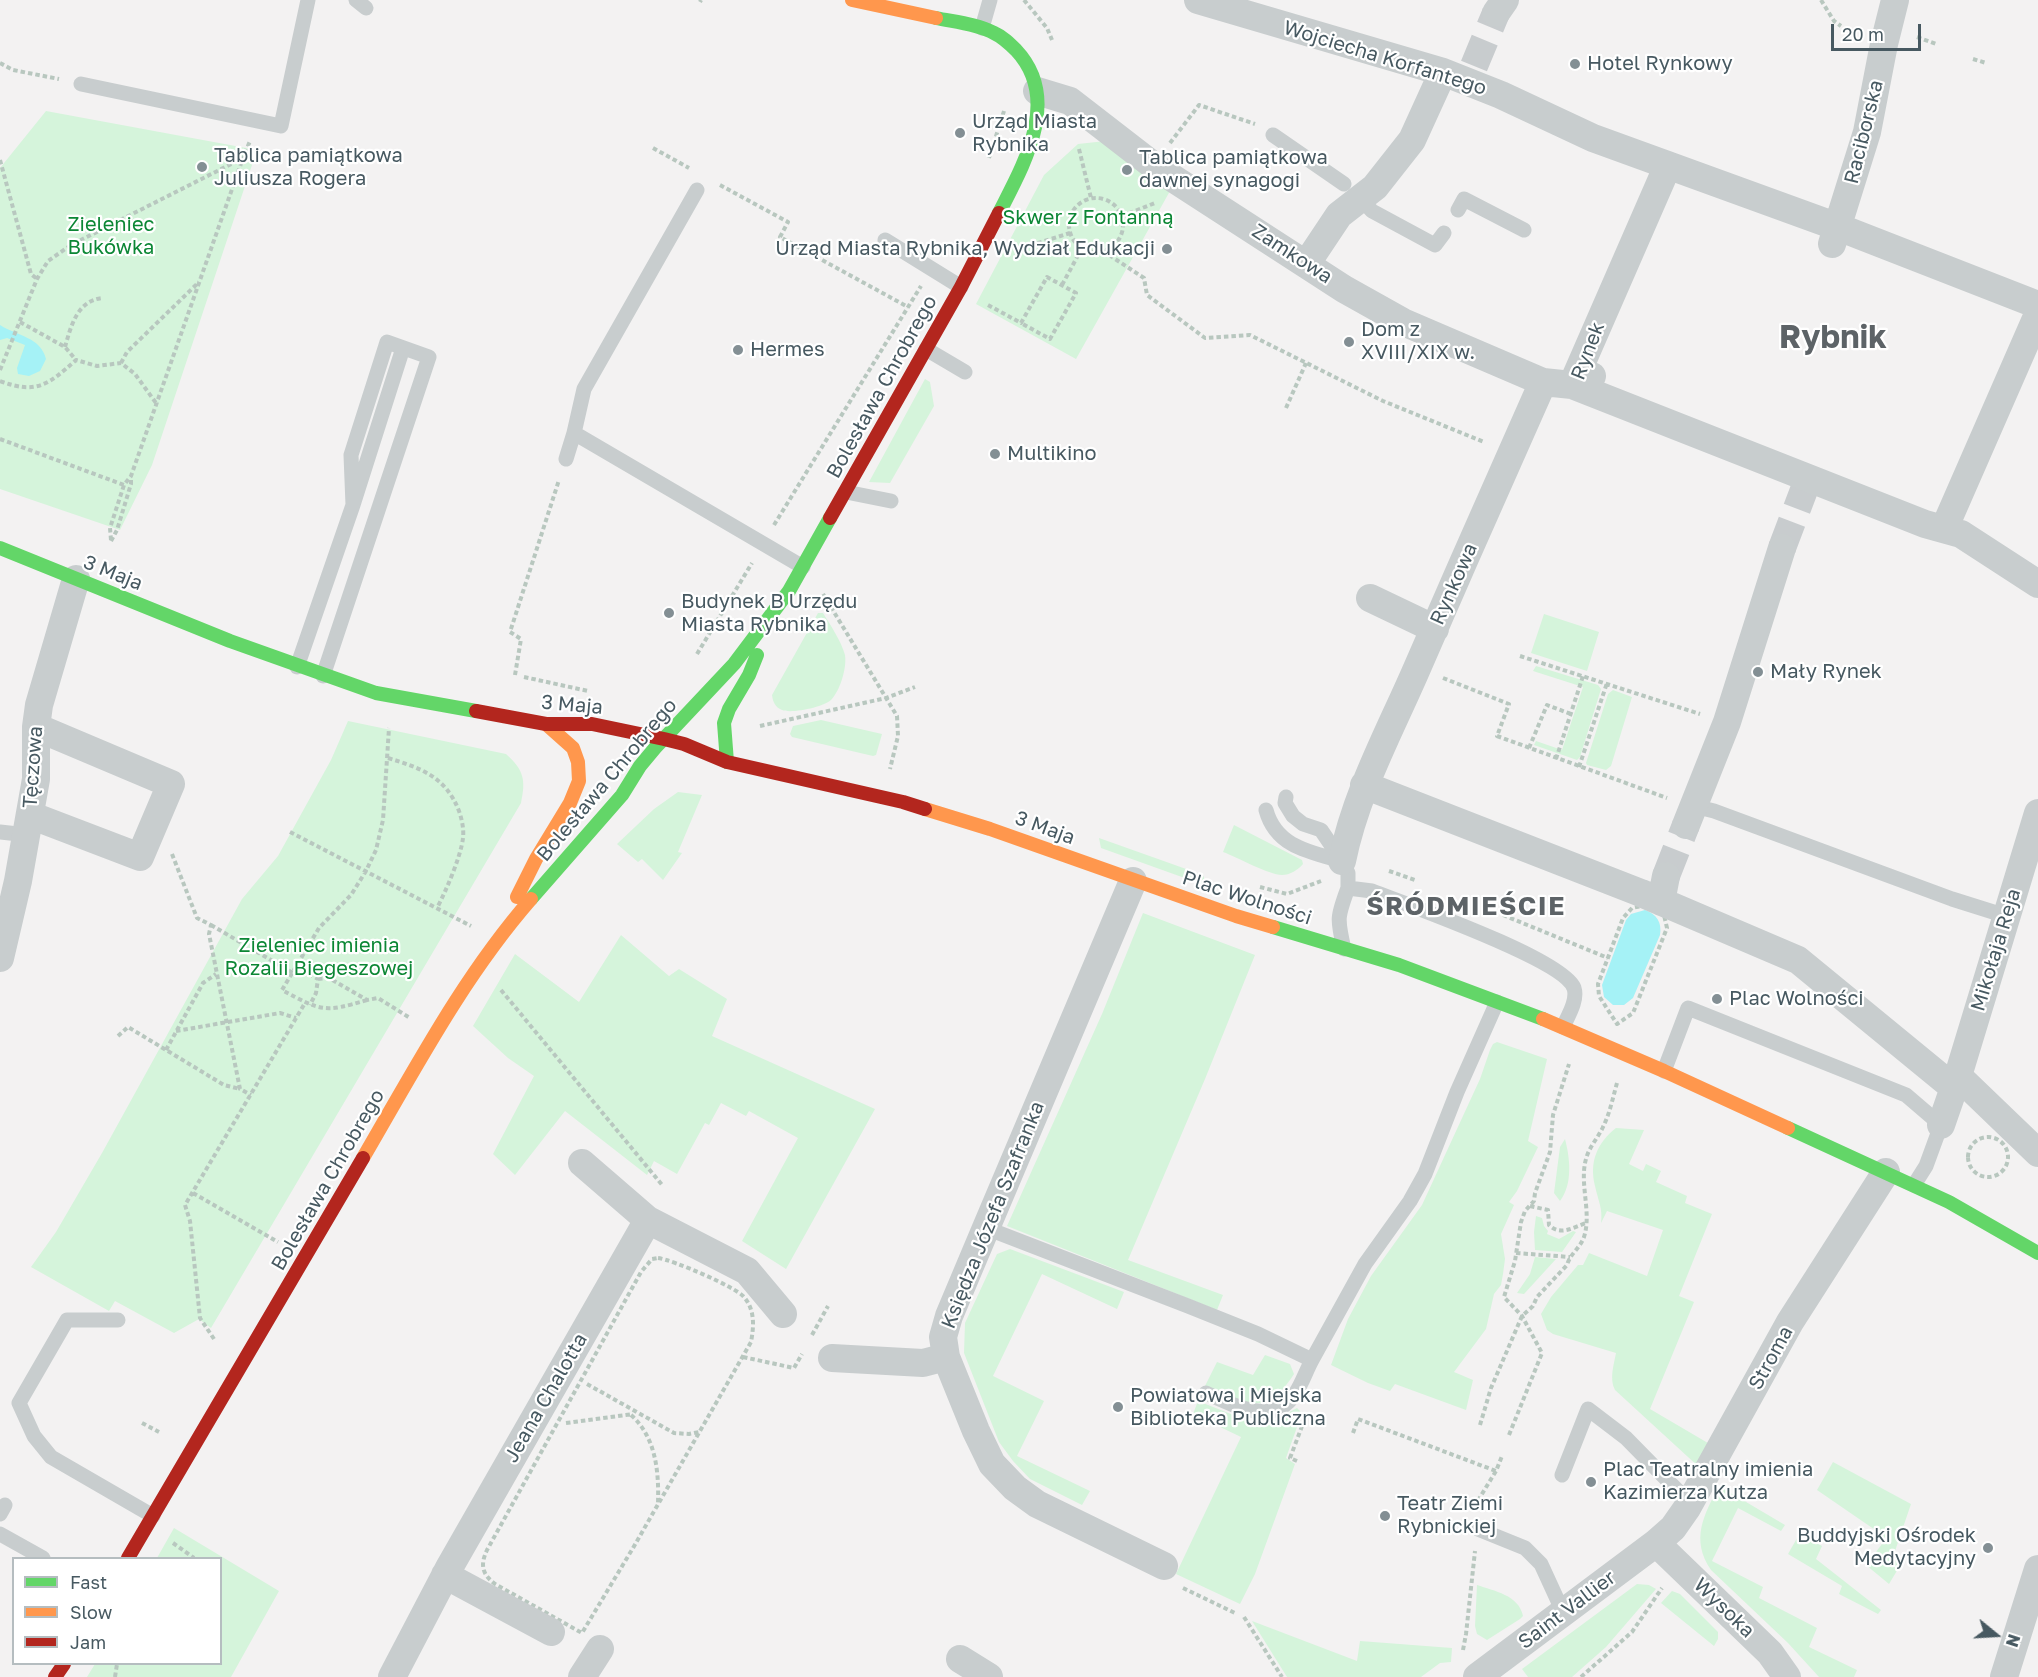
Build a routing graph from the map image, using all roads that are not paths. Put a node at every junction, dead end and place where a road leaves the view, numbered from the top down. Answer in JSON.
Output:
{"nodes":[{"id":1,"x":308,"y":0,"type":"edge"},
{"id":2,"x":852,"y":0,"type":"edge"},
{"id":3,"x":990,"y":0,"type":"edge"},
{"id":4,"x":1198,"y":0,"type":"edge"},
{"id":5,"x":1895,"y":0,"type":"edge"},
{"id":6,"x":982,"y":28,"type":"junction"},
{"id":7,"x":1461,"y":73,"type":"junction"},
{"id":8,"x":81,"y":84,"type":"road end"},
{"id":9,"x":1037,"y":91,"type":"junction"},
{"id":10,"x":1273,"y":135,"type":"road end"},
{"id":11,"x":1670,"y":172,"type":"junction"},
{"id":12,"x":697,"y":190,"type":"dead end"},
{"id":13,"x":1352,"y":192,"type":"junction"},
{"id":14,"x":1458,"y":210,"type":"dead end"},
{"id":15,"x":1524,"y":230,"type":"dead end"},
{"id":16,"x":1444,"y":233,"type":"dead end"},
{"id":17,"x":1835,"y":236,"type":"junction"},
{"id":18,"x":885,"y":240,"type":"dead end"},
{"id":19,"x":1307,"y":263,"type":"junction"},
{"id":20,"x":961,"y":286,"type":"junction"},
{"id":21,"x":2033,"y":311,"type":"edge"},
{"id":22,"x":403,"y":348,"type":"junction"},
{"id":23,"x":926,"y":349,"type":"junction"},
{"id":24,"x":965,"y":372,"type":"dead end"},
{"id":25,"x":1568,"y":382,"type":"junction"},
{"id":26,"x":574,"y":433,"type":"junction"},
{"id":27,"x":566,"y":459,"type":"road end"},
{"id":28,"x":846,"y":492,"type":"junction"},
{"id":29,"x":891,"y":501,"type":"dead end"},
{"id":30,"x":353,"y":506,"type":"junction"},
{"id":31,"x":1947,"y":526,"type":"junction"},
{"id":32,"x":0,"y":548,"type":"edge"},
{"id":33,"x":1782,"y":548,"type":"tunnel mouth"},
{"id":34,"x":803,"y":567,"type":"junction"},
{"id":35,"x":76,"y":579,"type":"junction"},
{"id":36,"x":2038,"y":584,"type":"edge"},
{"id":37,"x":1370,"y":598,"type":"dead end"},
{"id":38,"x":772,"y":613,"type":"junction"},
{"id":39,"x":1435,"y":628,"type":"junction"},
{"id":40,"x":297,"y":667,"type":"junction"},
{"id":41,"x":323,"y":676,"type":"junction"},
{"id":42,"x":546,"y":724,"type":"junction"},
{"id":43,"x":36,"y":727,"type":"junction"},
{"id":44,"x":664,"y":739,"type":"junction"},
{"id":45,"x":697,"y":762,"type":"dead end"},
{"id":46,"x":727,"y":762,"type":"junction"},
{"id":47,"x":647,"y":779,"type":"dead end"},
{"id":48,"x":1364,"y":785,"type":"junction"},
{"id":49,"x":622,"y":795,"type":"junction"},
{"id":50,"x":1286,"y":797,"type":"dead end"},
{"id":51,"x":1266,"y":810,"type":"dead end"},
{"id":52,"x":2038,"y":813,"type":"edge"},
{"id":53,"x":1690,"y":816,"type":"joint"},
{"id":54,"x":19,"y":827,"type":"edge"},
{"id":55,"x":1339,"y":876,"type":"junction"},
{"id":56,"x":1139,"y":883,"type":"junction"},
{"id":57,"x":2006,"y":916,"type":"junction"},
{"id":58,"x":493,"y":944,"type":"junction"},
{"id":59,"x":1344,"y":949,"type":"junction"},
{"id":60,"x":0,"y":958,"type":"edge"},
{"id":61,"x":1497,"y":1002,"type":"junction"},
{"id":62,"x":1563,"y":1027,"type":"junction"},
{"id":63,"x":1664,"y":1071,"type":"junction"},
{"id":64,"x":1956,"y":1082,"type":"junction"},
{"id":65,"x":1941,"y":1125,"type":"junction"},
{"id":66,"x":2038,"y":1153,"type":"edge"},
{"id":67,"x":582,"y":1163,"type":"dead end"},
{"id":68,"x":1886,"y":1172,"type":"junction"},
{"id":69,"x":1914,"y":1185,"type":"junction"},
{"id":70,"x":648,"y":1220,"type":"junction"},
{"id":71,"x":986,"y":1228,"type":"junction"},
{"id":72,"x":2038,"y":1231,"type":"edge"},
{"id":73,"x":2033,"y":1250,"type":"edge"},
{"id":74,"x":783,"y":1314,"type":"dead end"},
{"id":75,"x":118,"y":1320,"type":"dead end"},
{"id":76,"x":946,"y":1357,"type":"junction"},
{"id":77,"x":832,"y":1358,"type":"dead end"},
{"id":78,"x":1312,"y":1360,"type":"junction"},
{"id":79,"x":1206,"y":1393,"type":"dead end"},
{"id":80,"x":1562,"y":1475,"type":"dead end"},
{"id":81,"x":1687,"y":1508,"type":"junction"},
{"id":82,"x":153,"y":1516,"type":"junction"},
{"id":83,"x":1478,"y":1529,"type":"road end"},
{"id":84,"x":0,"y":1534,"type":"edge"},
{"id":85,"x":1656,"y":1543,"type":"junction"},
{"id":86,"x":41,"y":1557,"type":"edge"},
{"id":87,"x":129,"y":1557,"type":"edge"},
{"id":88,"x":1164,"y":1566,"type":"road end"},
{"id":89,"x":2038,"y":1569,"type":"edge"},
{"id":90,"x":445,"y":1575,"type":"junction"},
{"id":91,"x":1563,"y":1612,"type":"junction"},
{"id":92,"x":551,"y":1632,"type":"dead end"},
{"id":93,"x":600,"y":1649,"type":"dead end"},
{"id":94,"x":960,"y":1659,"type":"dead end"},
{"id":95,"x":1469,"y":1665,"type":"edge"},
{"id":96,"x":392,"y":1677,"type":"edge"},
{"id":97,"x":582,"y":1677,"type":"edge"},
{"id":98,"x":989,"y":1677,"type":"edge"},
{"id":99,"x":1787,"y":1677,"type":"edge"},
{"id":100,"x":2004,"y":1677,"type":"edge"}],
"edges":[{"from":1,"to":8,"type":"lane"},
{"from":2,"to":6,"type":"street","name":"Bolesława Chrobrego"},
{"from":3,"to":6,"type":"lane"},
{"from":4,"to":7,"type":"street","name":"Wojciecha Korfantego"},
{"from":5,"to":17,"type":"street","name":"Raciborska"},
{"from":6,"to":9,"type":"street","name":"Bolesława Chrobrego"},
{"from":7,"to":11,"type":"street","name":"Wojciecha Korfantego"},
{"from":7,"to":13,"type":"street"},
{"from":9,"to":19,"type":"street","name":"Zamkowa"},
{"from":9,"to":20,"type":"street","name":"Bolesława Chrobrego"},
{"from":10,"to":13,"type":"lane"},
{"from":11,"to":17,"type":"street"},
{"from":11,"to":25,"type":"street","name":"Rynek"},
{"from":12,"to":26,"type":"lane"},
{"from":13,"to":16,"type":"lane"},
{"from":13,"to":19,"type":"street"},
{"from":14,"to":15,"type":"lane"},
{"from":17,"to":21,"type":"street"},
{"from":18,"to":20,"type":"lane"},
{"from":19,"to":25,"type":"street","name":"Zamkowa"},
{"from":20,"to":23,"type":"street","name":"Bolesława Chrobrego"},
{"from":21,"to":31,"type":"street"},
{"from":22,"to":30,"type":"lane"},
{"from":22,"to":30,"type":"lane"},
{"from":22,"to":41,"type":"lane"},
{"from":23,"to":24,"type":"lane"},
{"from":23,"to":28,"type":"street","name":"Bolesława Chrobrego"},
{"from":25,"to":31,"type":"street","name":"Rynek"},
{"from":25,"to":39,"type":"street","name":"Rynkowa"},
{"from":26,"to":27,"type":"lane"},
{"from":26,"to":34,"type":"lane"},
{"from":28,"to":29,"type":"lane"},
{"from":28,"to":34,"type":"street","name":"Bolesława Chrobrego"},
{"from":30,"to":40,"type":"lane"},
{"from":31,"to":36,"type":"street","name":"Rynek"},
{"from":32,"to":35,"type":"street","name":"3 Maja"},
{"from":33,"to":53,"type":"street"},
{"from":34,"to":38,"type":"street","name":"Bolesława Chrobrego"},
{"from":35,"to":40,"type":"street","name":"3 Maja"},
{"from":35,"to":43,"type":"street","name":"Tęczowa"},
{"from":37,"to":39,"type":"street"},
{"from":38,"to":44,"type":"street","name":"Bolesława Chrobrego"},
{"from":38,"to":46,"type":"street"},
{"from":39,"to":48,"type":"street","name":"Rynkowa"},
{"from":40,"to":41,"type":"street","name":"3 Maja"},
{"from":41,"to":42,"type":"street","name":"3 Maja"},
{"from":42,"to":44,"type":"street","name":"3 Maja"},
{"from":42,"to":58,"type":"street"},
{"from":43,"to":54,"type":"street","name":"Tęczowa"},
{"from":43,"to":54,"type":"street"},
{"from":44,"to":46,"type":"street","name":"3 Maja"},
{"from":44,"to":49,"type":"street","name":"Bolesława Chrobrego"},
{"from":45,"to":46,"type":"street"},
{"from":46,"to":56,"type":"street","name":"3 Maja"},
{"from":47,"to":49,"type":"street"},
{"from":48,"to":55,"type":"street","name":"Rynkowa"},
{"from":48,"to":64,"type":"street"},
{"from":49,"to":58,"type":"street","name":"Bolesława Chrobrego"},
{"from":50,"to":55,"type":"lane"},
{"from":51,"to":55,"type":"lane"},
{"from":52,"to":57,"type":"street","name":"Mikołaja Reja"},
{"from":53,"to":57,"type":"lane"},
{"from":54,"to":60,"type":"street","name":"Tęczowa"},
{"from":55,"to":59,"type":"lane"},
{"from":55,"to":62,"type":"lane"},
{"from":56,"to":59,"type":"street","name":"Plac Wolności"},
{"from":56,"to":71,"type":"street","name":"Księdza Józefa Szafranka"},
{"from":57,"to":64,"type":"street","name":"Mikołaja Reja"},
{"from":58,"to":82,"type":"street","name":"Bolesława Chrobrego"},
{"from":59,"to":61,"type":"street","name":"Plac Wolności"},
{"from":61,"to":62,"type":"street","name":"Plac Wolności"},
{"from":61,"to":78,"type":"lane"},
{"from":62,"to":63,"type":"street","name":"Plac Wolności"},
{"from":63,"to":65,"type":"lane"},
{"from":63,"to":68,"type":"street","name":"Plac Wolności"},
{"from":64,"to":65,"type":"street","name":"Mikołaja Reja"},
{"from":64,"to":66,"type":"street"},
{"from":65,"to":69,"type":"lane"},
{"from":67,"to":70,"type":"street"},
{"from":68,"to":69,"type":"street","name":"Plac Wolności"},
{"from":68,"to":81,"type":"street","name":"Stroma"},
{"from":69,"to":73,"type":"street","name":"Plac Wolności"},
{"from":70,"to":74,"type":"street"},
{"from":70,"to":90,"type":"street","name":"Jeana Chalotta"},
{"from":71,"to":76,"type":"street","name":"Księdza Józefa Szafranka"},
{"from":71,"to":78,"type":"lane"},
{"from":72,"to":73,"type":"lane"},
{"from":75,"to":82,"type":"lane"},
{"from":76,"to":77,"type":"street"},
{"from":76,"to":88,"type":"street","name":"Księdza Józefa Szafranka"},
{"from":78,"to":79,"type":"lane"},
{"from":80,"to":81,"type":"lane"},
{"from":81,"to":85,"type":"street","name":"Stroma"},
{"from":82,"to":87,"type":"street","name":"Bolesława Chrobrego"},
{"from":83,"to":91,"type":"lane"},
{"from":84,"to":86,"type":"lane"},
{"from":85,"to":91,"type":"street","name":"Saint Vallier"},
{"from":85,"to":99,"type":"street","name":"Wysoka"},
{"from":89,"to":100,"type":"street"},
{"from":90,"to":92,"type":"street"},
{"from":90,"to":96,"type":"street","name":"Jeana Chalotta"},
{"from":91,"to":95,"type":"street","name":"Saint Vallier"},
{"from":93,"to":97,"type":"street"},
{"from":94,"to":98,"type":"street"}]}
